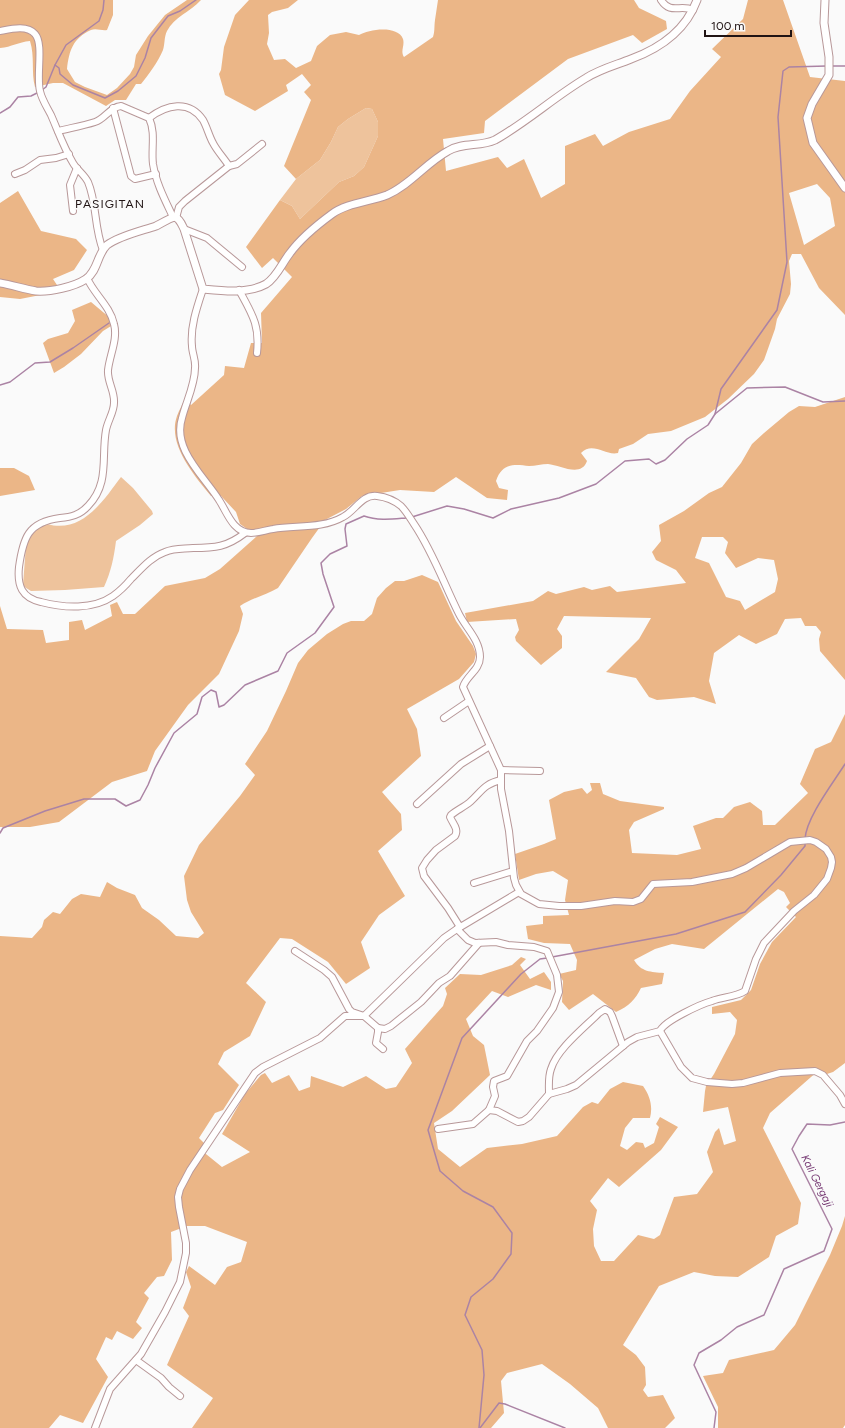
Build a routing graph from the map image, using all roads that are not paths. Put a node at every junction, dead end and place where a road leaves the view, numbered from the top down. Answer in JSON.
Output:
{"nodes":[{"id":1,"x":661,"y":0,"type":"edge"},
{"id":2,"x":697,"y":0,"type":"edge"},
{"id":3,"x":825,"y":0,"type":"edge"},
{"id":4,"x":693,"y":10,"type":"junction"},
{"id":5,"x":0,"y":31,"type":"edge"},
{"id":6,"x":113,"y":108,"type":"junction"},
{"id":7,"x":149,"y":118,"type":"junction"},
{"id":8,"x":58,"y":131,"type":"junction"},
{"id":9,"x":262,"y":144,"type":"dead end"},
{"id":10,"x":68,"y":154,"type":"junction"},
{"id":11,"x":229,"y":166,"type":"junction"},
{"id":12,"x":78,"y":168,"type":"junction"},
{"id":13,"x":15,"y":174,"type":"dead end"},
{"id":14,"x":156,"y":174,"type":"junction"},
{"id":15,"x":845,"y":188,"type":"edge"},
{"id":16,"x":73,"y":211,"type":"dead end"},
{"id":17,"x":174,"y":217,"type":"junction"},
{"id":18,"x":184,"y":229,"type":"junction"},
{"id":19,"x":103,"y":250,"type":"junction"},
{"id":20,"x":242,"y":267,"type":"dead end"},
{"id":21,"x":87,"y":278,"type":"junction"},
{"id":22,"x":0,"y":283,"type":"edge"},
{"id":23,"x":203,"y":289,"type":"junction"},
{"id":24,"x":239,"y":290,"type":"junction"},
{"id":25,"x":257,"y":353,"type":"dead end"},
{"id":26,"x":245,"y":533,"type":"junction"},
{"id":27,"x":469,"y":701,"type":"junction"},
{"id":28,"x":444,"y":718,"type":"dead end"},
{"id":29,"x":490,"y":746,"type":"junction"},
{"id":30,"x":501,"y":770,"type":"junction"},
{"id":31,"x":540,"y":771,"type":"dead end"},
{"id":32,"x":501,"y":780,"type":"junction"},
{"id":33,"x":417,"y":804,"type":"dead end"},
{"id":34,"x":513,"y":871,"type":"junction"},
{"id":35,"x":474,"y":883,"type":"dead end"},
{"id":36,"x":519,"y":892,"type":"junction"},
{"id":37,"x":458,"y":928,"type":"junction"},
{"id":38,"x":479,"y":943,"type":"junction"},
{"id":39,"x":295,"y":951,"type":"dead end"},
{"id":40,"x":364,"y":1016,"type":"junction"},
{"id":41,"x":378,"y":1028,"type":"junction"},
{"id":42,"x":660,"y":1031,"type":"junction"},
{"id":43,"x":623,"y":1046,"type":"junction"},
{"id":44,"x":383,"y":1049,"type":"dead end"},
{"id":45,"x":549,"y":1094,"type":"junction"},
{"id":46,"x":845,"y":1104,"type":"edge"},
{"id":47,"x":489,"y":1110,"type":"junction"},
{"id":48,"x":438,"y":1129,"type":"dead end"},
{"id":49,"x":136,"y":1360,"type":"junction"},
{"id":50,"x":180,"y":1396,"type":"dead end"},
{"id":51,"x":95,"y":1428,"type":"edge"}],
"edges":[{"from":1,"to":4,"type":"street"},
{"from":2,"to":4,"type":"street"},
{"from":3,"to":15,"type":"street"},
{"from":4,"to":24,"type":"street"},
{"from":5,"to":8,"type":"street"},
{"from":6,"to":7,"type":"street"},
{"from":6,"to":8,"type":"street"},
{"from":6,"to":14,"type":"street"},
{"from":7,"to":11,"type":"street"},
{"from":7,"to":14,"type":"street"},
{"from":8,"to":10,"type":"street"},
{"from":9,"to":11,"type":"street"},
{"from":10,"to":12,"type":"street"},
{"from":10,"to":13,"type":"street"},
{"from":11,"to":17,"type":"street"},
{"from":12,"to":16,"type":"street"},
{"from":12,"to":19,"type":"street"},
{"from":14,"to":17,"type":"street"},
{"from":17,"to":18,"type":"street"},
{"from":17,"to":19,"type":"street"},
{"from":18,"to":20,"type":"street"},
{"from":18,"to":23,"type":"street"},
{"from":19,"to":21,"type":"street"},
{"from":21,"to":22,"type":"street"},
{"from":21,"to":26,"type":"street"},
{"from":23,"to":24,"type":"street"},
{"from":23,"to":26,"type":"street"},
{"from":24,"to":25,"type":"street"},
{"from":26,"to":27,"type":"street"},
{"from":27,"to":28,"type":"street"},
{"from":27,"to":29,"type":"street"},
{"from":29,"to":30,"type":"street"},
{"from":29,"to":33,"type":"street"},
{"from":30,"to":31,"type":"street"},
{"from":30,"to":32,"type":"street"},
{"from":32,"to":34,"type":"street"},
{"from":32,"to":37,"type":"street"},
{"from":34,"to":35,"type":"street"},
{"from":34,"to":36,"type":"street"},
{"from":36,"to":37,"type":"street"},
{"from":36,"to":42,"type":"street"},
{"from":37,"to":38,"type":"street"},
{"from":37,"to":40,"type":"street"},
{"from":38,"to":41,"type":"street"},
{"from":38,"to":47,"type":"street"},
{"from":39,"to":40,"type":"street"},
{"from":40,"to":41,"type":"street"},
{"from":40,"to":49,"type":"street"},
{"from":41,"to":44,"type":"street"},
{"from":42,"to":43,"type":"street"},
{"from":42,"to":46,"type":"street"},
{"from":43,"to":45,"type":"street"},
{"from":43,"to":45,"type":"street"},
{"from":45,"to":47,"type":"street"},
{"from":47,"to":48,"type":"street"},
{"from":49,"to":50,"type":"street"},
{"from":49,"to":51,"type":"street"}]}
